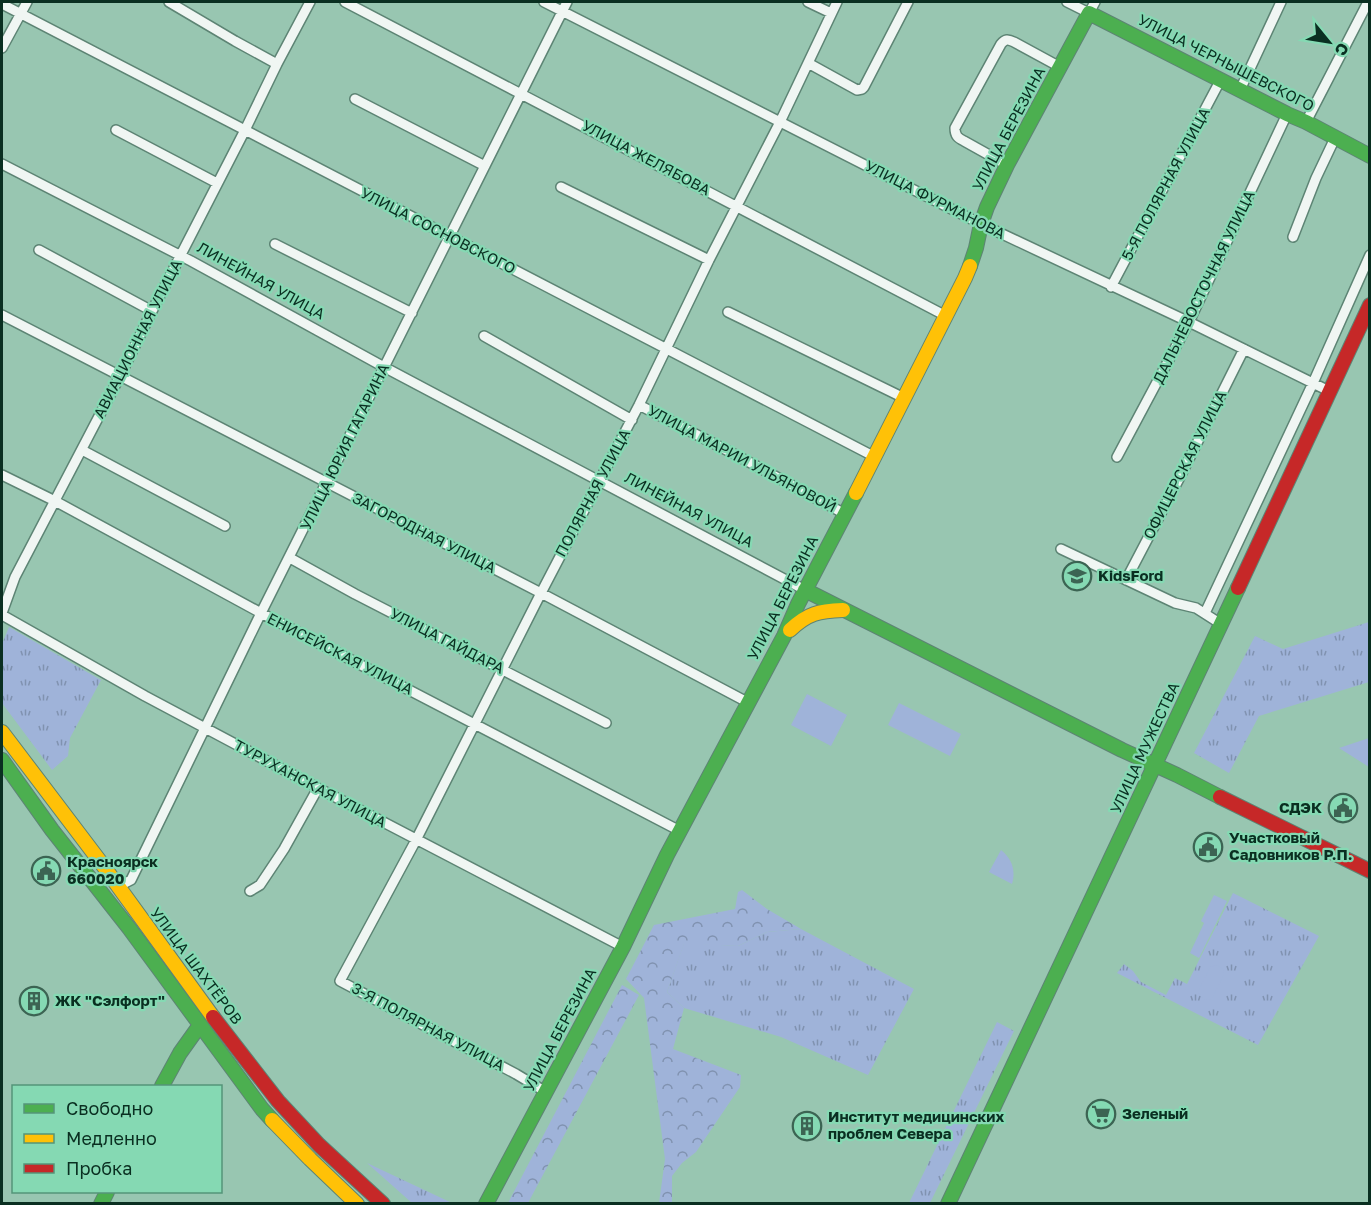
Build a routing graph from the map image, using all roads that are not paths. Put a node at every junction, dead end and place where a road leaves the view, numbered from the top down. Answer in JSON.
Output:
{"nodes":[{"id":1,"x":27,"y":2,"type":"edge"},
{"id":2,"x":170,"y":2,"type":"edge"},
{"id":3,"x":310,"y":2,"type":"edge"},
{"id":4,"x":345,"y":2,"type":"edge"},
{"id":5,"x":544,"y":2,"type":"edge"},
{"id":6,"x":567,"y":2,"type":"edge"},
{"id":7,"x":808,"y":2,"type":"edge"},
{"id":8,"x":837,"y":2,"type":"edge"},
{"id":9,"x":908,"y":2,"type":"edge"},
{"id":10,"x":1067,"y":2,"type":"edge"},
{"id":11,"x":1281,"y":2,"type":"edge"},
{"id":12,"x":1368,"y":2,"type":"edge"},
{"id":13,"x":2,"y":4,"type":"edge"},
{"id":14,"x":1092,"y":7,"type":"edge"},
{"id":15,"x":562,"y":11,"type":"junction"},
{"id":16,"x":831,"y":13,"type":"junction"},
{"id":17,"x":20,"y":14,"type":"junction"},
{"id":18,"x":2,"y":48,"type":"edge"},
{"id":19,"x":808,"y":63,"type":"junction"},
{"id":20,"x":277,"y":64,"type":"junction"},
{"id":21,"x":1060,"y":67,"type":"junction"},
{"id":22,"x":1220,"y":81,"type":"junction"},
{"id":23,"x":1240,"y":90,"type":"junction"},
{"id":24,"x":520,"y":93,"type":"junction"},
{"id":25,"x":355,"y":99,"type":"dead end"},
{"id":26,"x":1287,"y":114,"type":"junction"},
{"id":27,"x":780,"y":122,"type":"junction"},
{"id":28,"x":1306,"y":122,"type":"junction"},
{"id":29,"x":116,"y":130,"type":"dead end"},
{"id":30,"x":245,"y":130,"type":"junction"},
{"id":31,"x":1335,"y":138,"type":"junction"},
{"id":32,"x":1370,"y":156,"type":"edge"},
{"id":33,"x":2,"y":164,"type":"edge"},
{"id":34,"x":1007,"y":165,"type":"junction"},
{"id":35,"x":485,"y":166,"type":"junction"},
{"id":36,"x":217,"y":183,"type":"junction"},
{"id":37,"x":561,"y":187,"type":"dead end"},
{"id":38,"x":737,"y":206,"type":"junction"},
{"id":39,"x":981,"y":224,"type":"junction"},
{"id":40,"x":450,"y":237,"type":"junction"},
{"id":41,"x":1293,"y":237,"type":"dead end"},
{"id":42,"x":275,"y":244,"type":"dead end"},
{"id":43,"x":39,"y":250,"type":"dead end"},
{"id":44,"x":1370,"y":255,"type":"edge"},
{"id":45,"x":180,"y":256,"type":"junction"},
{"id":46,"x":709,"y":260,"type":"junction"},
{"id":47,"x":1111,"y":286,"type":"junction"},
{"id":48,"x":1370,"y":306,"type":"edge"},
{"id":49,"x":152,"y":310,"type":"junction"},
{"id":50,"x":728,"y":312,"type":"dead end"},
{"id":51,"x":412,"y":313,"type":"junction"},
{"id":52,"x":2,"y":315,"type":"edge"},
{"id":53,"x":946,"y":316,"type":"junction"},
{"id":54,"x":1189,"y":322,"type":"junction"},
{"id":55,"x":484,"y":336,"type":"dead end"},
{"id":56,"x":667,"y":348,"type":"junction"},
{"id":57,"x":1244,"y":349,"type":"junction"},
{"id":58,"x":384,"y":367,"type":"junction"},
{"id":59,"x":120,"y":376,"type":"junction"},
{"id":60,"x":1313,"y":383,"type":"junction"},
{"id":61,"x":1329,"y":391,"type":"junction"},
{"id":62,"x":904,"y":398,"type":"junction"},
{"id":63,"x":639,"y":405,"type":"junction"},
{"id":64,"x":632,"y":420,"type":"junction"},
{"id":65,"x":82,"y":450,"type":"junction"},
{"id":66,"x":875,"y":457,"type":"junction"},
{"id":67,"x":1117,"y":457,"type":"dead end"},
{"id":68,"x":2,"y":475,"type":"edge"},
{"id":69,"x":599,"y":482,"type":"junction"},
{"id":70,"x":327,"y":484,"type":"junction"},
{"id":71,"x":55,"y":501,"type":"junction"},
{"id":72,"x":845,"y":514,"type":"junction"},
{"id":73,"x":225,"y":526,"type":"dead end"},
{"id":74,"x":1061,"y":549,"type":"dead end"},
{"id":75,"x":290,"y":558,"type":"junction"},
{"id":76,"x":1126,"y":580,"type":"junction"},
{"id":77,"x":805,"y":590,"type":"junction"},
{"id":78,"x":541,"y":593,"type":"junction"},
{"id":79,"x":845,"y":610,"type":"junction"},
{"id":80,"x":261,"y":613,"type":"junction"},
{"id":81,"x":1205,"y":613,"type":"junction"},
{"id":82,"x":2,"y":614,"type":"edge"},
{"id":83,"x":1221,"y":624,"type":"junction"},
{"id":84,"x":784,"y":636,"type":"junction"},
{"id":85,"x":503,"y":670,"type":"junction"},
{"id":86,"x":749,"y":703,"type":"junction"},
{"id":87,"x":606,"y":723,"type":"dead end"},
{"id":88,"x":475,"y":724,"type":"junction"},
{"id":89,"x":205,"y":727,"type":"junction"},
{"id":90,"x":2,"y":732,"type":"edge"},
{"id":91,"x":2,"y":760,"type":"edge"},
{"id":92,"x":1156,"y":764,"type":"junction"},
{"id":93,"x":318,"y":788,"type":"junction"},
{"id":94,"x":680,"y":831,"type":"junction"},
{"id":95,"x":416,"y":840,"type":"junction"},
{"id":96,"x":1370,"y":871,"type":"edge"},
{"id":97,"x":117,"y":887,"type":"junction"},
{"id":98,"x":250,"y":891,"type":"dead end"},
{"id":99,"x":622,"y":947,"type":"junction"},
{"id":100,"x":340,"y":981,"type":"joint"},
{"id":101,"x":200,"y":1025,"type":"junction"},
{"id":102,"x":163,"y":1085,"type":"edge"},
{"id":103,"x":546,"y":1092,"type":"junction"},
{"id":104,"x":357,"y":1203,"type":"edge"},
{"id":105,"x":383,"y":1203,"type":"edge"},
{"id":106,"x":486,"y":1203,"type":"edge"},
{"id":107,"x":948,"y":1203,"type":"edge"}],
"edges":[{"from":1,"to":17,"type":"street"},
{"from":2,"to":20,"type":"street"},
{"from":3,"to":20,"type":"street","name":"АВИАЦИОННАЯ УЛИЦА"},
{"from":4,"to":24,"type":"street","name":"УЛИЦА ЖЕЛЯБОВА"},
{"from":5,"to":15,"type":"street","name":"УЛИЦА ФУРМАНОВА"},
{"from":6,"to":15,"type":"street","name":"УЛИЦА ЮРИЯ ГАГАРИНА"},
{"from":7,"to":16,"type":"street"},
{"from":8,"to":16,"type":"street","name":"ПОЛЯРНАЯ УЛИЦА"},
{"from":9,"to":19,"type":"street"},
{"from":10,"to":14,"type":"street","name":"УЛИЦА ЧЕРНЫШЕВСКОГО"},
{"from":11,"to":23,"type":"street"},
{"from":12,"to":28,"type":"street"},
{"from":13,"to":17,"type":"street","name":"УЛИЦА СОСНОВСКОГО"},
{"from":14,"to":21,"type":"street","name":"УЛИЦА БЕРЕЗИНА"},
{"from":14,"to":22,"type":"street","name":"УЛИЦА ЧЕРНЫШЕВСКОГО"},
{"from":15,"to":24,"type":"street","name":"УЛИЦА ЮРИЯ ГАГАРИНА"},
{"from":15,"to":27,"type":"street","name":"УЛИЦА ФУРМАНОВА"},
{"from":16,"to":19,"type":"street","name":"ПОЛЯРНАЯ УЛИЦА"},
{"from":17,"to":18,"type":"street"},
{"from":17,"to":30,"type":"street","name":"УЛИЦА СОСНОВСКОГО"},
{"from":19,"to":27,"type":"street","name":"ПОЛЯРНАЯ УЛИЦА"},
{"from":20,"to":30,"type":"street","name":"АВИАЦИОННАЯ УЛИЦА"},
{"from":21,"to":34,"type":"street","name":"УЛИЦА БЕРЕЗИНА"},
{"from":21,"to":34,"type":"street"},
{"from":22,"to":23,"type":"street","name":"УЛИЦА ЧЕРНЫШЕВСКОГО"},
{"from":22,"to":47,"type":"street","name":"5-Я ПОЛЯРНАЯ УЛИЦА"},
{"from":23,"to":26,"type":"street","name":"УЛИЦА ЧЕРНЫШЕВСКОГО"},
{"from":24,"to":35,"type":"street","name":"УЛИЦА ЮРИЯ ГАГАРИНА"},
{"from":24,"to":38,"type":"street","name":"УЛИЦА ЖЕЛЯБОВА"},
{"from":25,"to":35,"type":"street"},
{"from":26,"to":28,"type":"street","name":"УЛИЦА ЧЕРНЫШЕВСКОГО"},
{"from":26,"to":54,"type":"street","name":"ДАЛЬНЕВОСТОЧНАЯ УЛИЦА"},
{"from":27,"to":38,"type":"street","name":"ПОЛЯРНАЯ УЛИЦА"},
{"from":27,"to":39,"type":"street","name":"УЛИЦА ФУРМАНОВА"},
{"from":28,"to":31,"type":"street","name":"УЛИЦА ЧЕРНЫШЕВСКОГО"},
{"from":29,"to":36,"type":"street"},
{"from":30,"to":36,"type":"street","name":"АВИАЦИОННАЯ УЛИЦА"},
{"from":30,"to":40,"type":"street","name":"УЛИЦА СОСНОВСКОГО"},
{"from":31,"to":32,"type":"street","name":"УЛИЦА ЧЕРНЫШЕВСКОГО"},
{"from":31,"to":41,"type":"street"},
{"from":33,"to":45,"type":"street","name":"ЛИНЕЙНАЯ УЛИЦА"},
{"from":34,"to":39,"type":"street","name":"УЛИЦА БЕРЕЗИНА"},
{"from":35,"to":40,"type":"street","name":"УЛИЦА ЮРИЯ ГАГАРИНА"},
{"from":36,"to":45,"type":"street","name":"АВИАЦИОННАЯ УЛИЦА"},
{"from":37,"to":46,"type":"street"},
{"from":38,"to":46,"type":"street","name":"ПОЛЯРНАЯ УЛИЦА"},
{"from":38,"to":53,"type":"street","name":"УЛИЦА ЖЕЛЯБОВА"},
{"from":39,"to":47,"type":"street","name":"УЛИЦА ФУРМАНОВА"},
{"from":39,"to":53,"type":"street","name":"УЛИЦА БЕРЕЗИНА"},
{"from":40,"to":51,"type":"street","name":"УЛИЦА ЮРИЯ ГАГАРИНА"},
{"from":40,"to":56,"type":"street","name":"УЛИЦА СОСНОВСКОГО"},
{"from":42,"to":51,"type":"street"},
{"from":43,"to":49,"type":"street"},
{"from":44,"to":60,"type":"street"},
{"from":45,"to":49,"type":"street","name":"АВИАЦИОННАЯ УЛИЦА"},
{"from":45,"to":58,"type":"street","name":"ЛИНЕЙНАЯ УЛИЦА"},
{"from":46,"to":56,"type":"street","name":"ПОЛЯРНАЯ УЛИЦА"},
{"from":47,"to":54,"type":"street","name":"УЛИЦА ФУРМАНОВА"},
{"from":48,"to":61,"type":"street","name":"УЛИЦА МУЖЕСТВА"},
{"from":49,"to":59,"type":"street","name":"АВИАЦИОННАЯ УЛИЦА"},
{"from":50,"to":62,"type":"street"},
{"from":51,"to":58,"type":"street","name":"УЛИЦА ЮРИЯ ГАГАРИНА"},
{"from":52,"to":59,"type":"street","name":"ЗАГОРОДНАЯ УЛИЦА"},
{"from":53,"to":62,"type":"street","name":"УЛИЦА БЕРЕЗИНА"},
{"from":54,"to":57,"type":"street","name":"УЛИЦА ФУРМАНОВА"},
{"from":54,"to":67,"type":"street","name":"ДАЛЬНЕВОСТОЧНАЯ УЛИЦА"},
{"from":55,"to":64,"type":"street","name":"УЛИЦА МАРИИ УЛЬЯНОВОЙ"},
{"from":56,"to":63,"type":"street","name":"ПОЛЯРНАЯ УЛИЦА"},
{"from":56,"to":66,"type":"street","name":"УЛИЦА СОСНОВСКОГО"},
{"from":57,"to":60,"type":"street","name":"УЛИЦА ФУРМАНОВА"},
{"from":57,"to":76,"type":"street","name":"ОФИЦЕРСКАЯ УЛИЦА"},
{"from":58,"to":69,"type":"street","name":"ЛИНЕЙНАЯ УЛИЦА"},
{"from":58,"to":70,"type":"street","name":"УЛИЦА ЮРИЯ ГАГАРИНА"},
{"from":59,"to":65,"type":"street","name":"АВИАЦИОННАЯ УЛИЦА"},
{"from":59,"to":70,"type":"street","name":"ЗАГОРОДНАЯ УЛИЦА"},
{"from":60,"to":61,"type":"street","name":"УЛИЦА ФУРМАНОВА"},
{"from":60,"to":81,"type":"street"},
{"from":61,"to":83,"type":"street","name":"УЛИЦА МУЖЕСТВА"},
{"from":62,"to":66,"type":"street","name":"УЛИЦА БЕРЕЗИНА"},
{"from":63,"to":64,"type":"street","name":"ПОЛЯРНАЯ УЛИЦА"},
{"from":63,"to":72,"type":"street","name":"УЛИЦА МАРИИ УЛЬЯНОВОЙ"},
{"from":64,"to":69,"type":"street","name":"ПОЛЯРНАЯ УЛИЦА"},
{"from":65,"to":71,"type":"street","name":"АВИАЦИОННАЯ УЛИЦА"},
{"from":65,"to":73,"type":"street"},
{"from":66,"to":72,"type":"street","name":"УЛИЦА БЕРЕЗИНА"},
{"from":68,"to":71,"type":"street","name":"ЕНИСЕЙСКАЯ УЛИЦА"},
{"from":69,"to":77,"type":"street","name":"ЛИНЕЙНАЯ УЛИЦА"},
{"from":69,"to":78,"type":"street","name":"ПОЛЯРНАЯ УЛИЦА"},
{"from":70,"to":75,"type":"street","name":"УЛИЦА ЮРИЯ ГАГАРИНА"},
{"from":70,"to":78,"type":"street","name":"ЗАГОРОДНАЯ УЛИЦА"},
{"from":71,"to":80,"type":"street","name":"ЕНИСЕЙСКАЯ УЛИЦА"},
{"from":71,"to":82,"type":"street","name":"АВИАЦИОННАЯ УЛИЦА"},
{"from":72,"to":77,"type":"street","name":"УЛИЦА БЕРЕЗИНА"},
{"from":74,"to":76,"type":"street"},
{"from":75,"to":80,"type":"street","name":"УЛИЦА ЮРИЯ ГАГАРИНА"},
{"from":75,"to":85,"type":"street","name":"УЛИЦА ГАЙДАРА"},
{"from":76,"to":81,"type":"street"},
{"from":77,"to":79,"type":"street","name":"ЛИНЕЙНАЯ УЛИЦА"},
{"from":77,"to":84,"type":"street","name":"УЛИЦА БЕРЕЗИНА"},
{"from":78,"to":85,"type":"street","name":"ПОЛЯРНАЯ УЛИЦА"},
{"from":78,"to":86,"type":"street","name":"ЗАГОРОДНАЯ УЛИЦА"},
{"from":79,"to":84,"type":"street"},
{"from":79,"to":92,"type":"street","name":"ЛИНЕЙНАЯ УЛИЦА"},
{"from":80,"to":88,"type":"street","name":"ЕНИСЕЙСКАЯ УЛИЦА"},
{"from":80,"to":89,"type":"street","name":"УЛИЦА ЮРИЯ ГАГАРИНА"},
{"from":81,"to":83,"type":"street"},
{"from":82,"to":89,"type":"street","name":"ТУРУХАНСКАЯ УЛИЦА"},
{"from":83,"to":92,"type":"street","name":"УЛИЦА МУЖЕСТВА"},
{"from":84,"to":86,"type":"street","name":"УЛИЦА БЕРЕЗИНА"},
{"from":85,"to":87,"type":"street","name":"УЛИЦА ГАЙДАРА"},
{"from":85,"to":88,"type":"street","name":"ПОЛЯРНАЯ УЛИЦА"},
{"from":86,"to":94,"type":"street","name":"УЛИЦА БЕРЕЗИНА"},
{"from":88,"to":94,"type":"street","name":"ЕНИСЕЙСКАЯ УЛИЦА"},
{"from":88,"to":95,"type":"street","name":"ПОЛЯРНАЯ УЛИЦА"},
{"from":89,"to":93,"type":"street","name":"ТУРУХАНСКАЯ УЛИЦА"},
{"from":89,"to":97,"type":"street","name":"УЛИЦА ЮРИЯ ГАГАРИНА"},
{"from":90,"to":97,"type":"street","name":"УЛИЦА ШАХТЁРОВ"},
{"from":91,"to":101,"type":"street","name":"УЛИЦА ШАХТЁРОВ"},
{"from":92,"to":96,"type":"street","name":"ЛИНЕЙНАЯ УЛИЦА"},
{"from":92,"to":107,"type":"street","name":"УЛИЦА МУЖЕСТВА"},
{"from":93,"to":95,"type":"street","name":"ТУРУХАНСКАЯ УЛИЦА"},
{"from":93,"to":98,"type":"street"},
{"from":94,"to":99,"type":"street","name":"УЛИЦА БЕРЕЗИНА"},
{"from":95,"to":99,"type":"street","name":"ТУРУХАНСКАЯ УЛИЦА"},
{"from":95,"to":100,"type":"street","name":"ПОЛЯРНАЯ УЛИЦА"},
{"from":97,"to":105,"type":"street","name":"УЛИЦА ШАХТЁРОВ"},
{"from":99,"to":103,"type":"street","name":"УЛИЦА БЕРЕЗИНА"},
{"from":100,"to":103,"type":"street","name":"3-Я ПОЛЯРНАЯ УЛИЦА"},
{"from":101,"to":102,"type":"street"},
{"from":101,"to":104,"type":"street","name":"УЛИЦА ШАХТЁРОВ"},
{"from":103,"to":106,"type":"street","name":"УЛИЦА БЕРЕЗИНА"}]}
